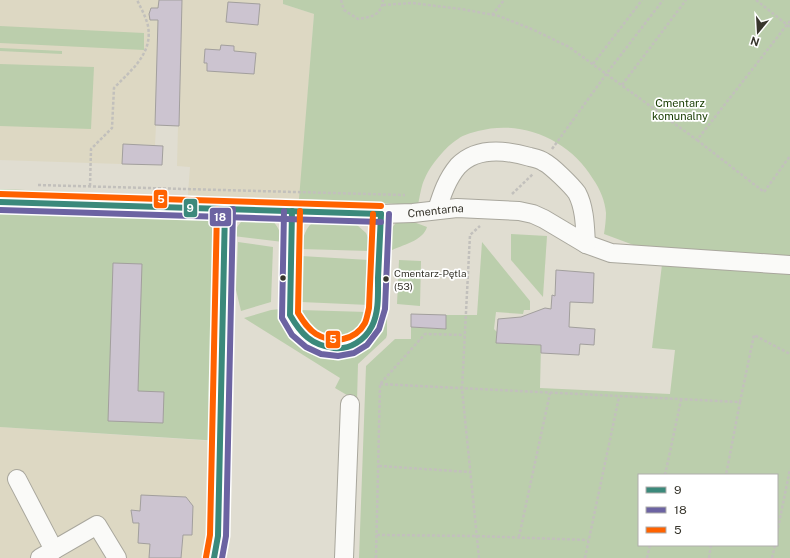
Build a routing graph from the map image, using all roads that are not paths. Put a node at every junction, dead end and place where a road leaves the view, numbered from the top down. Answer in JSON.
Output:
{"nodes":[{"id":1,"x":0,"y":202,"type":"edge"},
{"id":2,"x":226,"y":209,"type":"junction"},
{"id":3,"x":437,"y":210,"type":"junction"},
{"id":4,"x":292,"y":211,"type":"junction"},
{"id":5,"x":381,"y":214,"type":"junction"},
{"id":6,"x":586,"y":244,"type":"junction"},
{"id":7,"x":790,"y":265,"type":"edge"},
{"id":8,"x":350,"y":404,"type":"dead end"},
{"id":9,"x":17,"y":479,"type":"dead end"},
{"id":10,"x":47,"y":554,"type":"edge"},
{"id":11,"x":117,"y":558,"type":"edge"},
{"id":12,"x":214,"y":558,"type":"edge"},
{"id":13,"x":344,"y":558,"type":"edge"}],
"edges":[{"from":1,"to":2,"type":"street","name":"Cmentarna"},
{"from":2,"to":4,"type":"street","name":"Cmentarna"},
{"from":2,"to":12,"type":"street"},
{"from":3,"to":5,"type":"street","name":"Cmentarna"},
{"from":3,"to":6,"type":"street","name":"Cmentarna"},
{"from":3,"to":6,"type":"street"},
{"from":4,"to":5,"type":"street","name":"Cmentarna"},
{"from":4,"to":5,"type":"street"},
{"from":6,"to":7,"type":"street","name":"Cmentarna"},
{"from":8,"to":13,"type":"street"},
{"from":9,"to":10,"type":"street"},
{"from":10,"to":11,"type":"street"}]}
